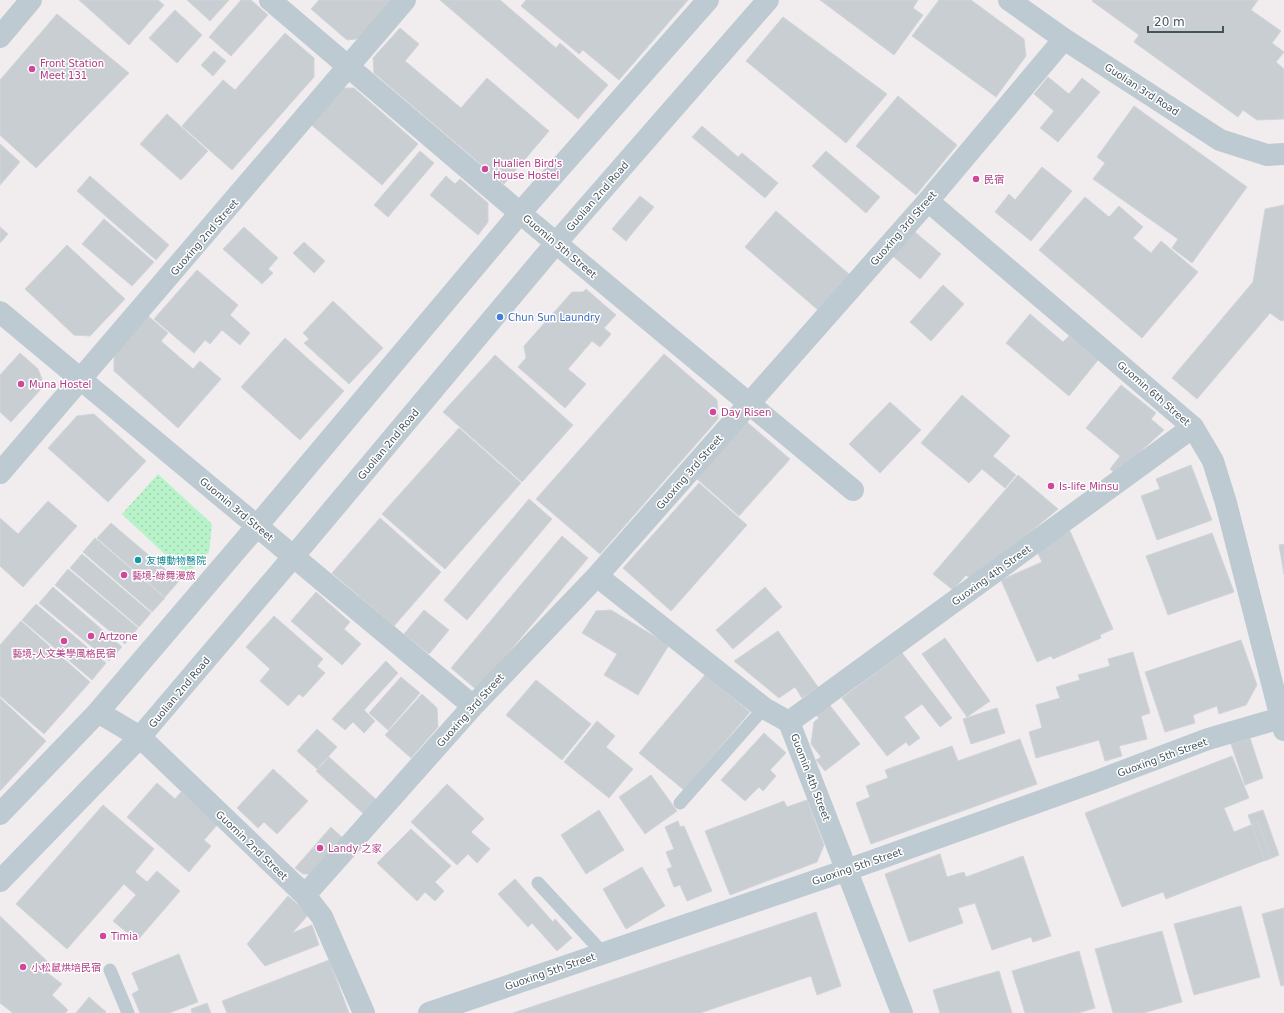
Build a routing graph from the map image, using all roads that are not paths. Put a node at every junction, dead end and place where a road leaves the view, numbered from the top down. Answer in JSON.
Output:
{"nodes":[{"id":1,"x":31,"y":0,"type":"edge"},
{"id":2,"x":270,"y":0,"type":"edge"},
{"id":3,"x":405,"y":0,"type":"edge"},
{"id":4,"x":708,"y":0,"type":"edge"},
{"id":5,"x":768,"y":0,"type":"edge"},
{"id":6,"x":1010,"y":0,"type":"edge"},
{"id":7,"x":0,"y":37,"type":"edge"},
{"id":8,"x":1064,"y":39,"type":"junction"},
{"id":9,"x":349,"y":68,"type":"junction"},
{"id":10,"x":1284,"y":154,"type":"edge"},
{"id":11,"x":928,"y":201,"type":"junction"},
{"id":12,"x":520,"y":213,"type":"junction"},
{"id":13,"x":556,"y":243,"type":"junction"},
{"id":14,"x":0,"y":312,"type":"edge"},
{"id":15,"x":81,"y":380,"type":"junction"},
{"id":16,"x":749,"y":404,"type":"junction"},
{"id":17,"x":1193,"y":427,"type":"junction"},
{"id":18,"x":0,"y":473,"type":"edge"},
{"id":19,"x":853,"y":490,"type":"dead end"},
{"id":20,"x":258,"y":526,"type":"junction"},
{"id":21,"x":294,"y":557,"type":"junction"},
{"id":22,"x":597,"y":576,"type":"junction"},
{"id":23,"x":473,"y":706,"type":"junction"},
{"id":24,"x":764,"y":708,"type":"junction"},
{"id":25,"x":98,"y":712,"type":"junction"},
{"id":26,"x":1283,"y":721,"type":"edge"},
{"id":27,"x":789,"y":722,"type":"junction"},
{"id":28,"x":140,"y":737,"type":"junction"},
{"id":29,"x":680,"y":803,"type":"dead end"},
{"id":30,"x":0,"y":814,"type":"edge"},
{"id":31,"x":847,"y":870,"type":"junction"},
{"id":32,"x":0,"y":881,"type":"edge"},
{"id":33,"x":538,"y":883,"type":"dead end"},
{"id":34,"x":304,"y":895,"type":"junction"},
{"id":35,"x":603,"y":953,"type":"junction"},
{"id":36,"x":110,"y":970,"type":"dead end"},
{"id":37,"x":128,"y":1013,"type":"edge"},
{"id":38,"x":364,"y":1013,"type":"edge"},
{"id":39,"x":429,"y":1013,"type":"edge"},
{"id":40,"x":902,"y":1013,"type":"edge"}],
"edges":[{"from":1,"to":7,"type":"street"},
{"from":2,"to":9,"type":"street","name":"Guomin 5th Street"},
{"from":3,"to":9,"type":"street","name":"Guoxing 2nd Street"},
{"from":4,"to":12,"type":"street"},
{"from":5,"to":13,"type":"street","name":"Guolian 2nd Road"},
{"from":6,"to":8,"type":"street","name":"Guolian 3rd Road"},
{"from":8,"to":10,"type":"street","name":"Guolian 3rd Road"},
{"from":8,"to":11,"type":"street","name":"Guoxing 3rd Street"},
{"from":9,"to":12,"type":"street","name":"Guomin 5th Street"},
{"from":9,"to":15,"type":"street","name":"Guoxing 2nd Street"},
{"from":11,"to":16,"type":"street","name":"Guoxing 3rd Street"},
{"from":11,"to":17,"type":"street","name":"Guomin 6th Street"},
{"from":12,"to":13,"type":"street","name":"Guomin 5th Street"},
{"from":12,"to":20,"type":"street"},
{"from":13,"to":16,"type":"street","name":"Guomin 5th Street"},
{"from":13,"to":21,"type":"street","name":"Guolian 2nd Road"},
{"from":14,"to":15,"type":"street","name":"Guomin 3rd Street"},
{"from":15,"to":18,"type":"street","name":"Guoxing 2nd Street"},
{"from":15,"to":20,"type":"street","name":"Guomin 3rd Street"},
{"from":16,"to":19,"type":"street","name":"Guomin 5th Street"},
{"from":16,"to":22,"type":"street","name":"Guoxing 3rd Street"},
{"from":17,"to":26,"type":"street","name":"Guomin 6th Street"},
{"from":17,"to":27,"type":"street","name":"Guoxing 4th Street"},
{"from":20,"to":21,"type":"street","name":"Guomin 3rd Street"},
{"from":20,"to":25,"type":"street"},
{"from":21,"to":23,"type":"street","name":"Guomin 3rd Street"},
{"from":21,"to":28,"type":"street","name":"Guolian 2nd Road"},
{"from":22,"to":23,"type":"street","name":"Guoxing 3rd Street"},
{"from":22,"to":24,"type":"street","name":"Guomin 4th Street"},
{"from":23,"to":34,"type":"street","name":"Guoxing 3rd Street"},
{"from":24,"to":27,"type":"street","name":"Guomin 4th Street"},
{"from":24,"to":29,"type":"lane"},
{"from":25,"to":28,"type":"street","name":"Guomin 2nd Street"},
{"from":25,"to":30,"type":"street"},
{"from":26,"to":31,"type":"street","name":"Guoxing 5th Street"},
{"from":27,"to":31,"type":"street","name":"Guomin 4th Street"},
{"from":28,"to":32,"type":"street","name":"Guolian 2nd Road"},
{"from":28,"to":34,"type":"street","name":"Guomin 2nd Street"},
{"from":31,"to":35,"type":"street","name":"Guoxing 5th Street"},
{"from":31,"to":40,"type":"street","name":"Guomin 4th Street"},
{"from":33,"to":35,"type":"lane"},
{"from":34,"to":38,"type":"street","name":"Guomin 2nd Street"},
{"from":35,"to":39,"type":"street","name":"Guoxing 5th Street"},
{"from":36,"to":37,"type":"lane"}]}
